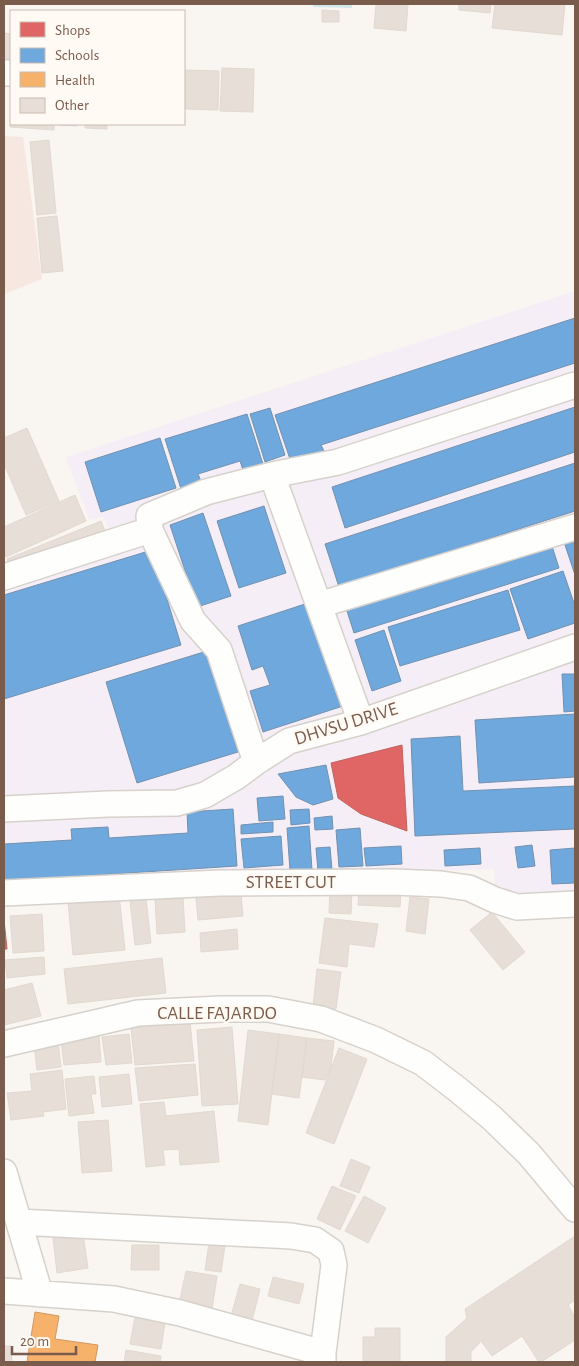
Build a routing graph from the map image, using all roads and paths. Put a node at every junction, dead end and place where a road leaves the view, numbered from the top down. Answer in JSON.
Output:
{"nodes":[{"id":1,"x":575,"y":385,"type":"edge"},
{"id":2,"x":272,"y":475,"type":"junction"},
{"id":3,"x":575,"y":527,"type":"edge"},
{"id":4,"x":150,"y":530,"type":"junction"},
{"id":5,"x":4,"y":577,"type":"edge"},
{"id":6,"x":319,"y":605,"type":"junction"},
{"id":7,"x":575,"y":647,"type":"edge"},
{"id":8,"x":361,"y":722,"type":"junction"},
{"id":9,"x":256,"y":762,"type":"junction"},
{"id":10,"x":4,"y":809,"type":"edge"},
{"id":11,"x":4,"y":893,"type":"edge"},
{"id":12,"x":575,"y":904,"type":"edge"},
{"id":13,"x":4,"y":1044,"type":"edge"},
{"id":14,"x":4,"y":1172,"type":"edge"},
{"id":15,"x":575,"y":1210,"type":"edge"},
{"id":16,"x":19,"y":1222,"type":"junction"},
{"id":17,"x":4,"y":1291,"type":"edge"},
{"id":18,"x":40,"y":1294,"type":"junction"},
{"id":19,"x":323,"y":1358,"type":"edge"}],
"edges":[{"from":1,"to":2,"type":"street"},
{"from":2,"to":4,"type":"street"},
{"from":2,"to":6,"type":"street"},
{"from":3,"to":6,"type":"street"},
{"from":4,"to":5,"type":"street"},
{"from":4,"to":9,"type":"street"},
{"from":6,"to":8,"type":"street"},
{"from":7,"to":8,"type":"street","name":"DHVSU DRIVE"},
{"from":8,"to":9,"type":"street","name":"DHVSU DRIVE"},
{"from":9,"to":10,"type":"street","name":"DHVSU DRIVE"},
{"from":11,"to":12,"type":"street","name":"STREET CUT"},
{"from":13,"to":15,"type":"street","name":"CALLE FAJARDO"},
{"from":14,"to":16,"type":"street"},
{"from":16,"to":18,"type":"street"},
{"from":16,"to":19,"type":"street"},
{"from":17,"to":18,"type":"street"},
{"from":18,"to":19,"type":"street"}]}
